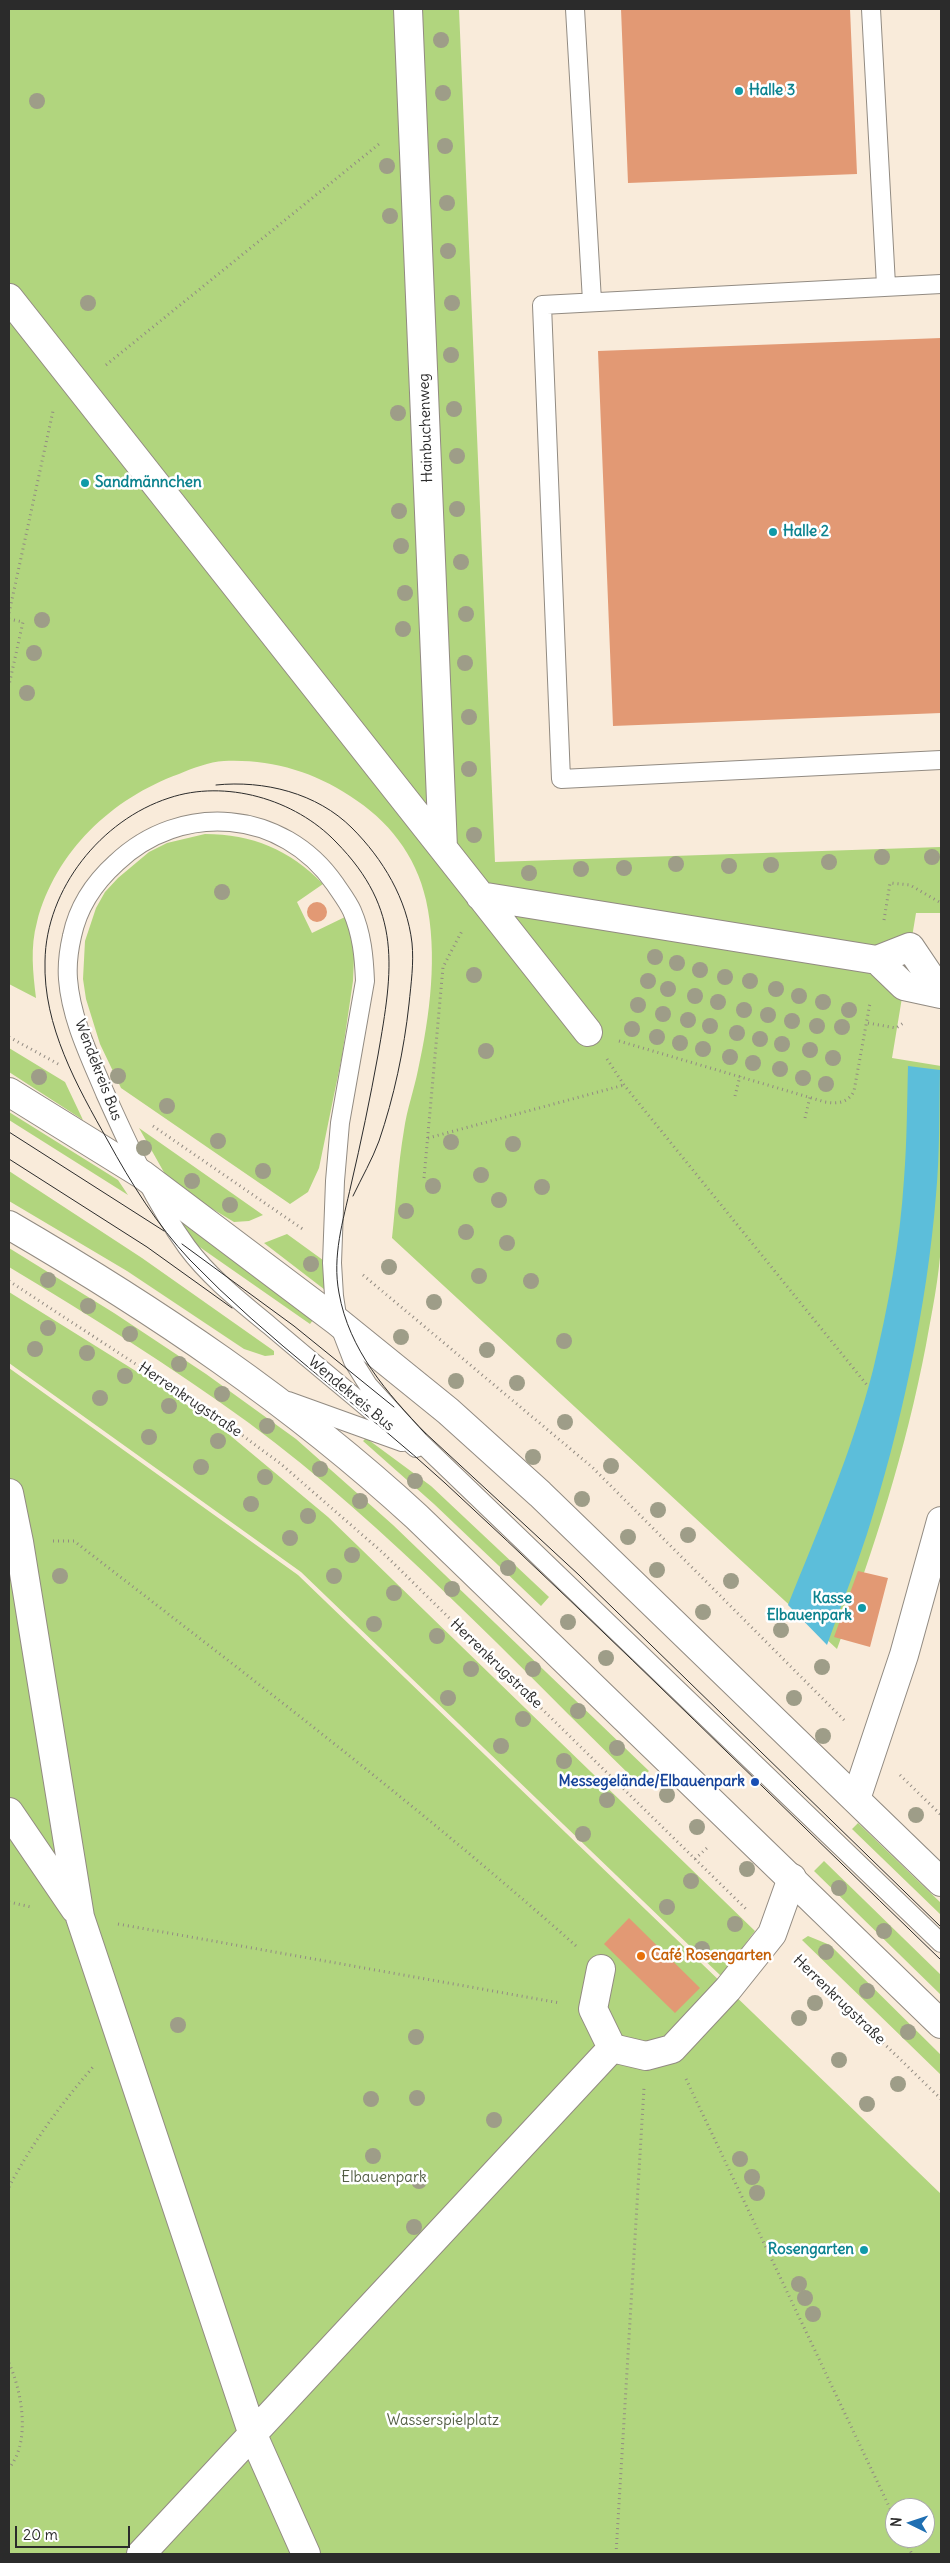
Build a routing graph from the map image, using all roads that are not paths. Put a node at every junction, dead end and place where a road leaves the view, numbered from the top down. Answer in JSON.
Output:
{"nodes":[{"id":1,"x":408,"y":9,"type":"edge"},
{"id":2,"x":575,"y":9,"type":"edge"},
{"id":3,"x":871,"y":9,"type":"edge"},
{"id":4,"x":941,"y":284,"type":"edge"},
{"id":5,"x":886,"y":285,"type":"junction"},
{"id":6,"x":9,"y":298,"type":"edge"},
{"id":7,"x":592,"y":301,"type":"junction"},
{"id":8,"x":941,"y":760,"type":"edge"},
{"id":9,"x":443,"y":848,"type":"junction"},
{"id":10,"x":480,"y":896,"type":"junction"},
{"id":11,"x":941,"y":994,"type":"edge"},
{"id":12,"x":588,"y":1032,"type":"road end"},
{"id":13,"x":9,"y":1092,"type":"edge"},
{"id":14,"x":143,"y":1175,"type":"junction"},
{"id":15,"x":9,"y":1225,"type":"edge"},
{"id":16,"x":338,"y":1322,"type":"junction"},
{"id":17,"x":272,"y":1395,"type":"junction"},
{"id":18,"x":416,"y":1448,"type":"junction"},
{"id":19,"x":451,"y":1473,"type":"junction"},
{"id":20,"x":9,"y":1493,"type":"edge"},
{"id":21,"x":941,"y":1521,"type":"edge"},
{"id":22,"x":856,"y":1799,"type":"junction"},
{"id":23,"x":9,"y":1812,"type":"edge"},
{"id":24,"x":792,"y":1878,"type":"junction"},
{"id":25,"x":941,"y":1882,"type":"edge"},
{"id":26,"x":80,"y":1917,"type":"junction"},
{"id":27,"x":941,"y":1943,"type":"edge"},
{"id":28,"x":601,"y":1969,"type":"road end"},
{"id":29,"x":941,"y":2024,"type":"edge"},
{"id":30,"x":612,"y":2048,"type":"junction"},
{"id":31,"x":252,"y":2435,"type":"junction"},
{"id":32,"x":142,"y":2554,"type":"edge"},
{"id":33,"x":306,"y":2554,"type":"edge"}],
"edges":[{"from":1,"to":9,"type":"street","name":"Hainbuchenweg"},
{"from":2,"to":7,"type":"lane"},
{"from":3,"to":5,"type":"lane"},
{"from":4,"to":5,"type":"lane"},
{"from":5,"to":7,"type":"lane"},
{"from":6,"to":9,"type":"street"},
{"from":7,"to":8,"type":"lane"},
{"from":9,"to":10,"type":"street"},
{"from":10,"to":11,"type":"street"},
{"from":10,"to":12,"type":"street"},
{"from":13,"to":14,"type":"street"},
{"from":14,"to":16,"type":"street"},
{"from":14,"to":16,"type":"lane","name":"Wendekreis Bus"},
{"from":14,"to":18,"type":"lane","name":"Wendekreis Bus"},
{"from":15,"to":17,"type":"street"},
{"from":16,"to":19,"type":"lane","name":"Wendekreis Bus"},
{"from":16,"to":22,"type":"street"},
{"from":17,"to":18,"type":"lane"},
{"from":17,"to":24,"type":"street"},
{"from":18,"to":19,"type":"lane"},
{"from":19,"to":27,"type":"lane"},
{"from":20,"to":26,"type":"street"},
{"from":21,"to":22,"type":"street"},
{"from":22,"to":25,"type":"street"},
{"from":23,"to":26,"type":"street"},
{"from":24,"to":29,"type":"street"},
{"from":24,"to":30,"type":"street"},
{"from":26,"to":31,"type":"street"},
{"from":28,"to":30,"type":"street"},
{"from":30,"to":31,"type":"street"},
{"from":31,"to":32,"type":"street"},
{"from":31,"to":33,"type":"street"}]}
